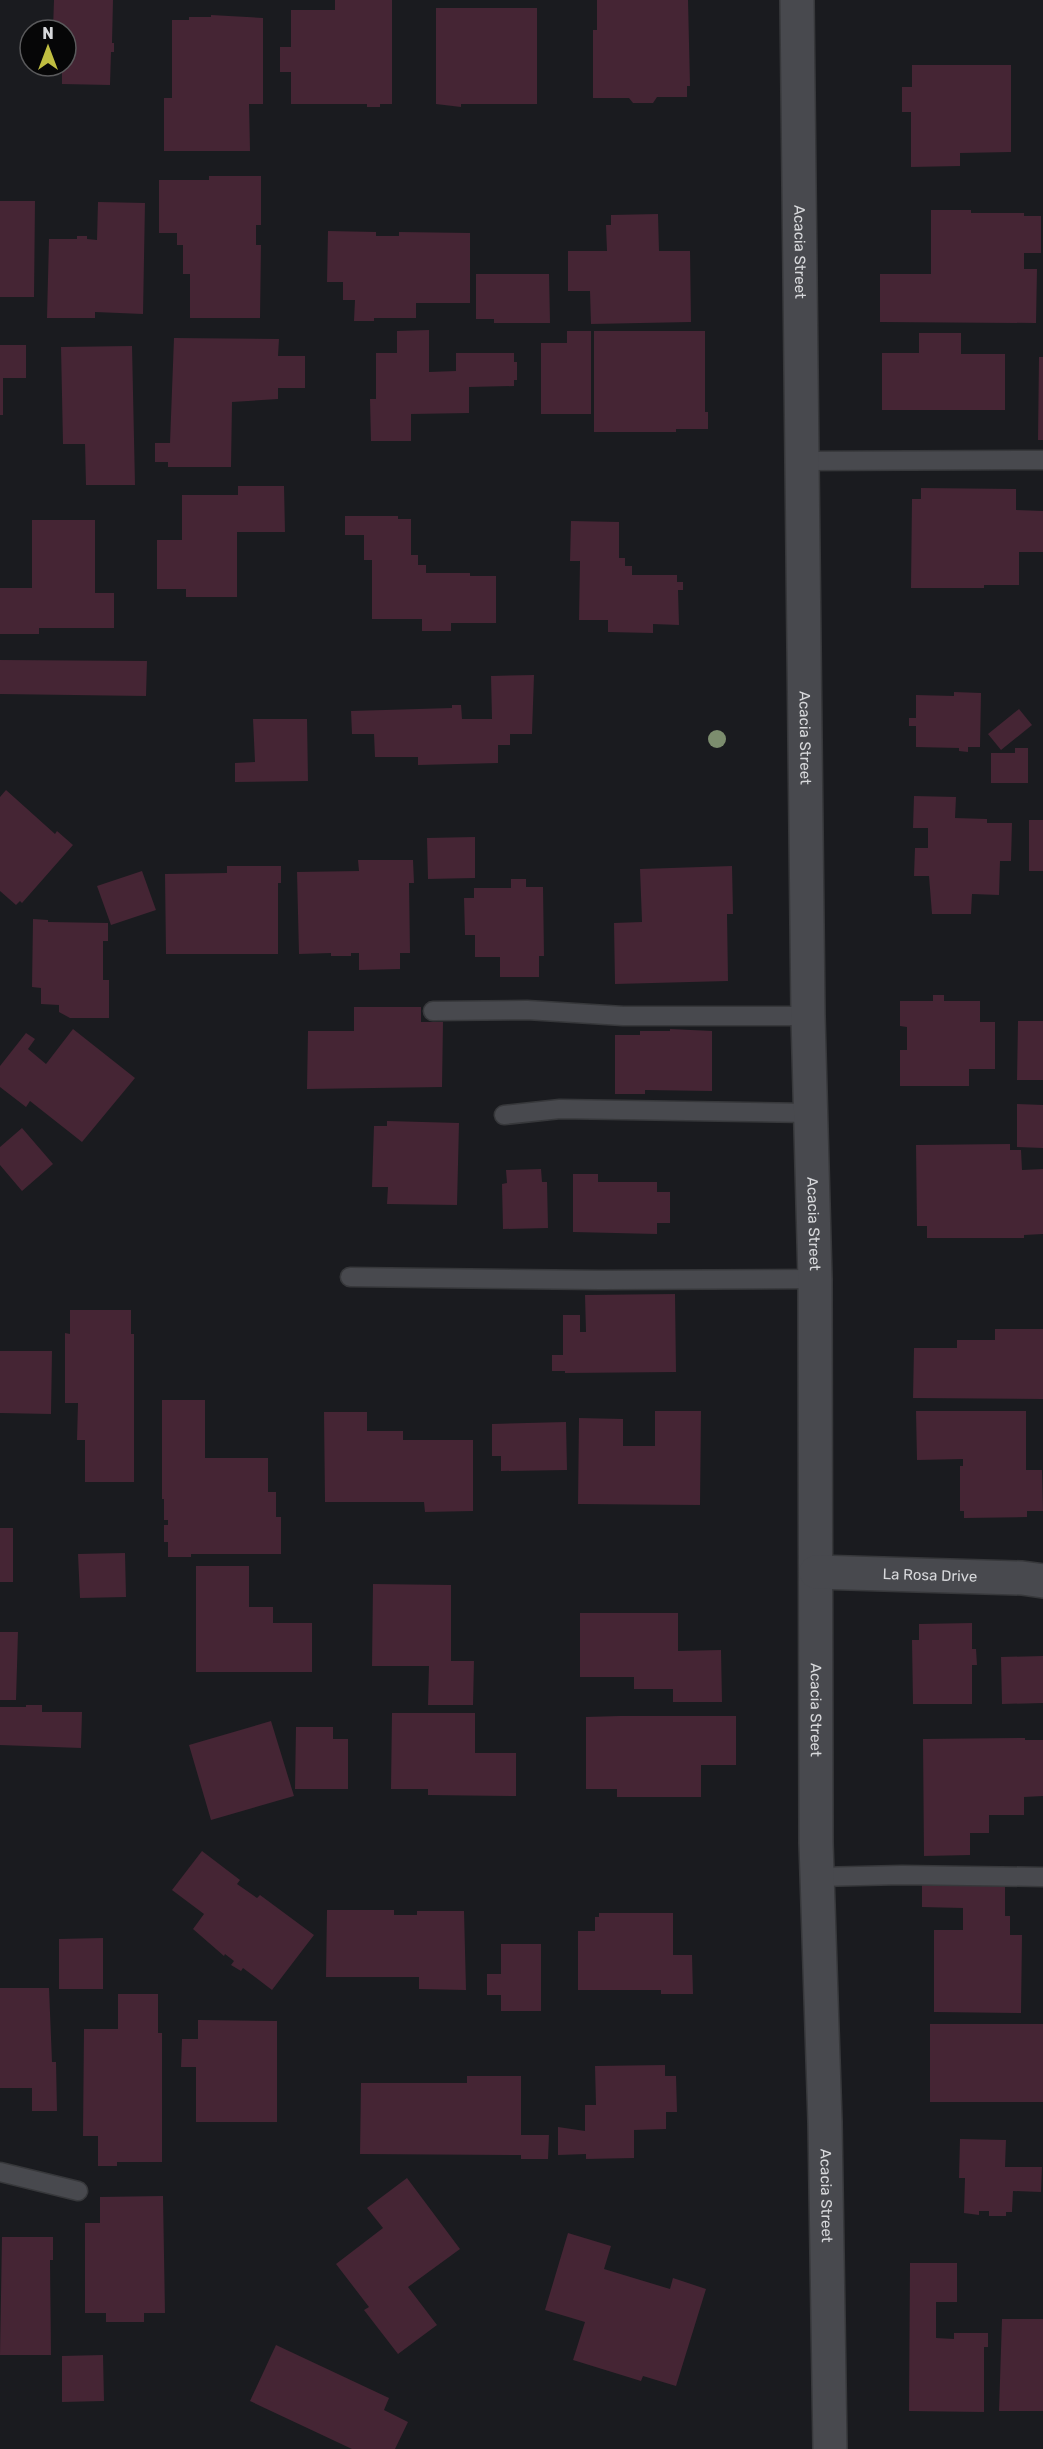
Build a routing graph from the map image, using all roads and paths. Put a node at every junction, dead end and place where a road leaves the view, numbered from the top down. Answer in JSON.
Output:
{"nodes":[{"id":1,"x":797,"y":0,"type":"edge"},
{"id":2,"x":1043,"y":460,"type":"edge"},
{"id":3,"x":802,"y":461,"type":"junction"},
{"id":4,"x":433,"y":1011,"type":"dead end"},
{"id":5,"x":808,"y":1016,"type":"junction"},
{"id":6,"x":810,"y":1113,"type":"junction"},
{"id":7,"x":504,"y":1115,"type":"dead end"},
{"id":8,"x":350,"y":1277,"type":"dead end"},
{"id":9,"x":815,"y":1279,"type":"junction"},
{"id":10,"x":816,"y":1572,"type":"junction"},
{"id":11,"x":1043,"y":1581,"type":"edge"},
{"id":12,"x":817,"y":1877,"type":"junction"},
{"id":13,"x":1043,"y":1877,"type":"edge"},
{"id":14,"x":0,"y":2172,"type":"edge"},
{"id":15,"x":78,"y":2191,"type":"dead end"},
{"id":16,"x":830,"y":2449,"type":"edge"}],
"edges":[{"from":1,"to":3,"type":"street","name":"Acacia Street"},
{"from":2,"to":3,"type":"lane"},
{"from":3,"to":5,"type":"street","name":"Acacia Street"},
{"from":4,"to":5,"type":"lane"},
{"from":5,"to":6,"type":"street","name":"Acacia Street"},
{"from":6,"to":7,"type":"lane"},
{"from":6,"to":9,"type":"street","name":"Acacia Street"},
{"from":8,"to":9,"type":"lane"},
{"from":9,"to":10,"type":"street","name":"Acacia Street"},
{"from":10,"to":11,"type":"street","name":"La Rosa Drive"},
{"from":10,"to":12,"type":"street","name":"Acacia Street"},
{"from":12,"to":13,"type":"lane"},
{"from":12,"to":16,"type":"street","name":"Acacia Street"},
{"from":14,"to":15,"type":"lane"}]}
